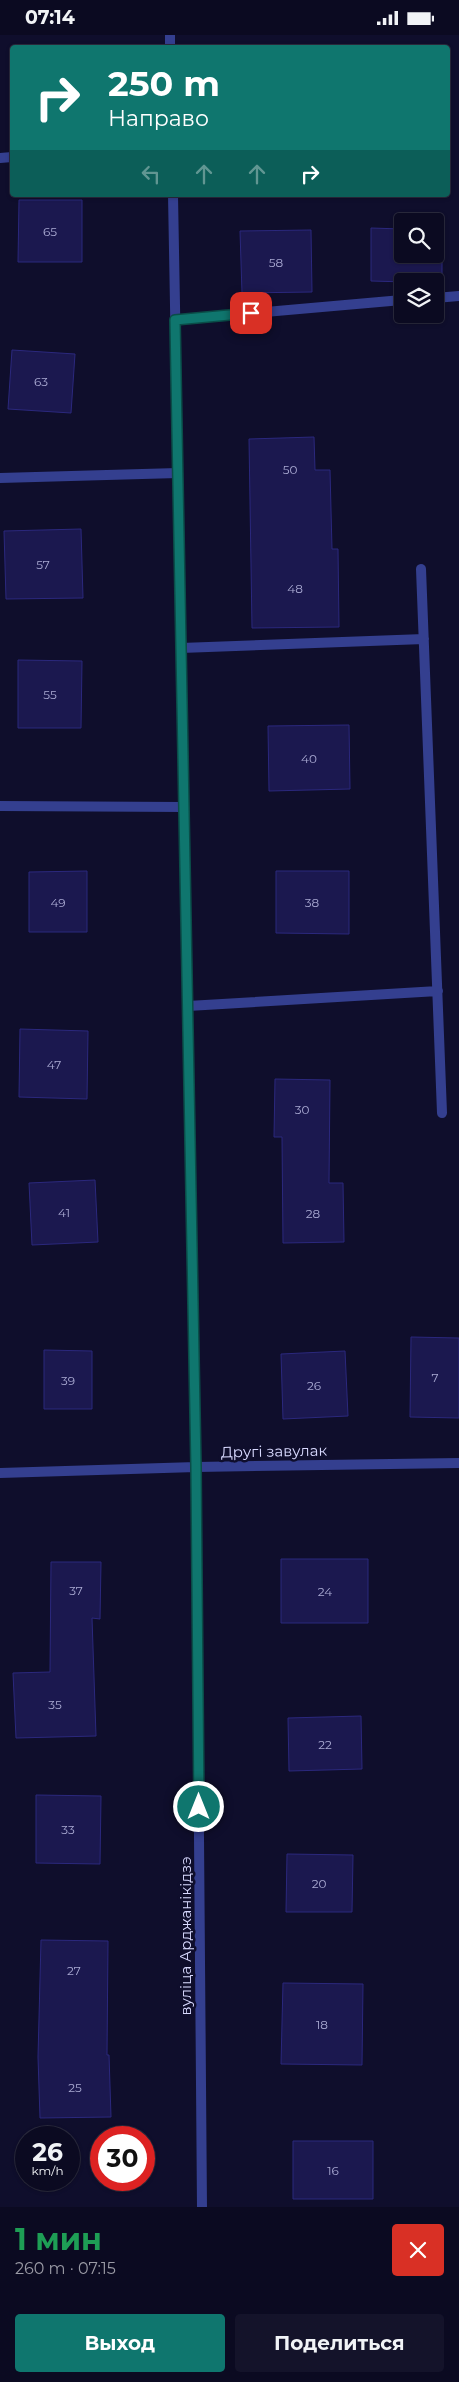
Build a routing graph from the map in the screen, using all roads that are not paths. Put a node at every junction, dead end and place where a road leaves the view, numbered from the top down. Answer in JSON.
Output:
{"nodes":[{"id":1,"x":173,"y":197,"type":"edge"},
{"id":2,"x":459,"y":296,"type":"edge"},
{"id":3,"x":444,"y":297,"type":"edge"},
{"id":4,"x":394,"y":302,"type":"edge"},
{"id":5,"x":175,"y":320,"type":"junction"},
{"id":6,"x":178,"y":473,"type":"junction"},
{"id":7,"x":0,"y":478,"type":"edge"},
{"id":8,"x":421,"y":569,"type":"dead end"},
{"id":9,"x":424,"y":639,"type":"junction"},
{"id":10,"x":181,"y":648,"type":"junction"},
{"id":11,"x":0,"y":806,"type":"edge"},
{"id":12,"x":184,"y":807,"type":"junction"},
{"id":13,"x":438,"y":991,"type":"junction"},
{"id":14,"x":188,"y":1005,"type":"junction"},
{"id":15,"x":442,"y":1113,"type":"dead end"},
{"id":16,"x":459,"y":1463,"type":"edge"},
{"id":17,"x":196,"y":1467,"type":"junction"},
{"id":18,"x":0,"y":1473,"type":"edge"},
{"id":19,"x":202,"y":2207,"type":"edge"}],
"edges":[{"from":1,"to":5,"type":"street","name":"вуліца Арджанікідзэ"},
{"from":2,"to":3,"type":"street"},
{"from":4,"to":5,"type":"street"},
{"from":5,"to":6,"type":"street","name":"вуліца Арджанікідзэ"},
{"from":6,"to":7,"type":"street"},
{"from":6,"to":10,"type":"street","name":"вуліца Арджанікідзэ"},
{"from":8,"to":9,"type":"street"},
{"from":9,"to":10,"type":"street"},
{"from":9,"to":13,"type":"street"},
{"from":10,"to":12,"type":"street","name":"вуліца Арджанікідзэ"},
{"from":11,"to":12,"type":"street"},
{"from":12,"to":14,"type":"street","name":"вуліца Арджанікідзэ"},
{"from":13,"to":14,"type":"street"},
{"from":13,"to":15,"type":"street"},
{"from":14,"to":17,"type":"street","name":"вуліца Арджанікідзэ"},
{"from":16,"to":17,"type":"street","name":"Другі завулак"},
{"from":17,"to":18,"type":"street","name":"Другі завулак"},
{"from":17,"to":19,"type":"street","name":"вуліца Арджанікідзэ"}]}
